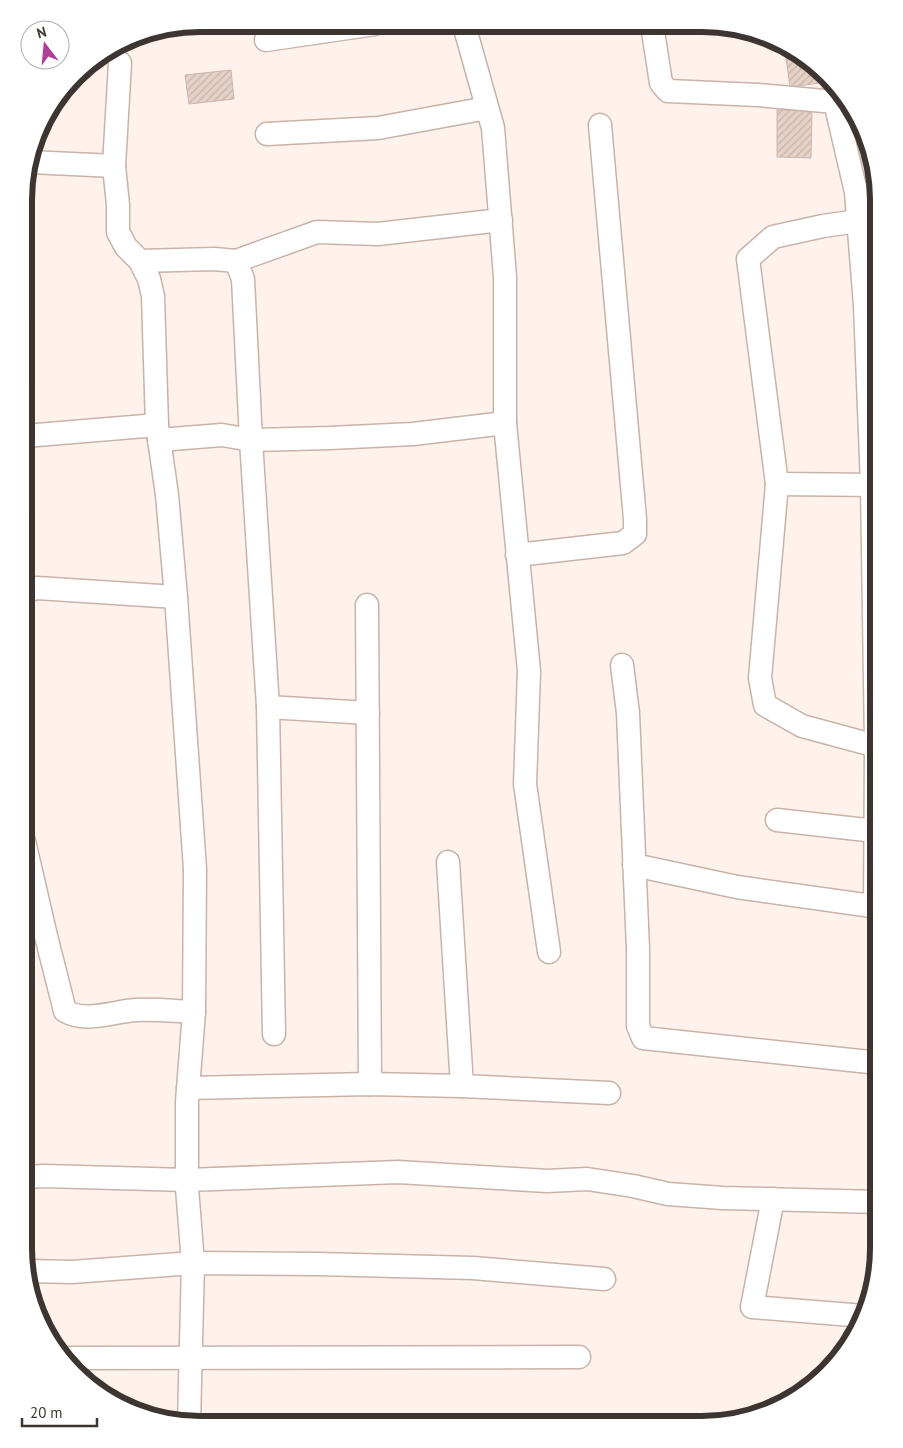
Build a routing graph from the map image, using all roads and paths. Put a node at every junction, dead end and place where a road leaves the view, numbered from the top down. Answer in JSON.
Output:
{"nodes":[{"id":1,"x":466,"y":32,"type":"edge"},
{"id":2,"x":657,"y":32,"type":"edge"},
{"id":3,"x":315,"y":33,"type":"edge"},
{"id":4,"x":266,"y":40,"type":"dead end"},
{"id":5,"x":120,"y":63,"type":"dead end"},
{"id":6,"x":487,"y":108,"type":"junction"},
{"id":7,"x":600,"y":125,"type":"dead end"},
{"id":8,"x":267,"y":134,"type":"dead end"},
{"id":9,"x":37,"y":162,"type":"edge"},
{"id":10,"x":114,"y":166,"type":"junction"},
{"id":11,"x":501,"y":220,"type":"junction"},
{"id":12,"x":858,"y":221,"type":"junction"},
{"id":13,"x":140,"y":261,"type":"junction"},
{"id":14,"x":236,"y":261,"type":"junction"},
{"id":15,"x":870,"y":396,"type":"edge"},
{"id":16,"x":505,"y":423,"type":"junction"},
{"id":17,"x":158,"y":433,"type":"junction"},
{"id":18,"x":32,"y":436,"type":"edge"},
{"id":19,"x":250,"y":440,"type":"junction"},
{"id":20,"x":777,"y":484,"type":"junction"},
{"id":21,"x":870,"y":485,"type":"edge"},
{"id":22,"x":517,"y":555,"type":"junction"},
{"id":23,"x":32,"y":589,"type":"edge"},
{"id":24,"x":176,"y":597,"type":"junction"},
{"id":25,"x":367,"y":605,"type":"dead end"},
{"id":26,"x":622,"y":665,"type":"dead end"},
{"id":27,"x":268,"y":707,"type":"junction"},
{"id":28,"x":368,"y":713,"type":"junction"},
{"id":29,"x":870,"y":744,"type":"edge"},
{"id":30,"x":777,"y":820,"type":"dead end"},
{"id":31,"x":870,"y":830,"type":"edge"},
{"id":32,"x":448,"y":862,"type":"dead end"},
{"id":33,"x":634,"y":865,"type":"junction"},
{"id":34,"x":32,"y":876,"type":"edge"},
{"id":35,"x":870,"y":906,"type":"edge"},
{"id":36,"x":549,"y":952,"type":"dead end"},
{"id":37,"x":194,"y":1012,"type":"junction"},
{"id":38,"x":274,"y":1034,"type":"dead end"},
{"id":39,"x":870,"y":1062,"type":"edge"},
{"id":40,"x":370,"y":1084,"type":"junction"},
{"id":41,"x":462,"y":1086,"type":"junction"},
{"id":42,"x":188,"y":1088,"type":"junction"},
{"id":43,"x":609,"y":1093,"type":"dead end"},
{"id":44,"x":32,"y":1177,"type":"edge"},
{"id":45,"x":187,"y":1180,"type":"junction"},
{"id":46,"x":773,"y":1199,"type":"junction"},
{"id":47,"x":870,"y":1202,"type":"edge"},
{"id":48,"x":193,"y":1263,"type":"junction"},
{"id":49,"x":35,"y":1271,"type":"edge"},
{"id":50,"x":604,"y":1278,"type":"dead end"},
{"id":51,"x":856,"y":1315,"type":"edge"},
{"id":52,"x":579,"y":1357,"type":"dead end"},
{"id":53,"x":75,"y":1358,"type":"edge"},
{"id":54,"x":191,"y":1359,"type":"junction"},
{"id":55,"x":189,"y":1415,"type":"edge"}],
"edges":[{"from":1,"to":6,"type":"street"},
{"from":2,"to":12,"type":"street"},
{"from":3,"to":4,"type":"street"},
{"from":5,"to":10,"type":"street"},
{"from":6,"to":8,"type":"street"},
{"from":6,"to":11,"type":"street"},
{"from":7,"to":22,"type":"street"},
{"from":9,"to":10,"type":"street"},
{"from":10,"to":13,"type":"street"},
{"from":11,"to":14,"type":"street"},
{"from":11,"to":16,"type":"street"},
{"from":12,"to":15,"type":"street"},
{"from":12,"to":20,"type":"street"},
{"from":13,"to":14,"type":"street"},
{"from":13,"to":17,"type":"street"},
{"from":14,"to":19,"type":"street"},
{"from":16,"to":19,"type":"street"},
{"from":16,"to":22,"type":"street"},
{"from":17,"to":18,"type":"street"},
{"from":17,"to":19,"type":"street"},
{"from":17,"to":24,"type":"street"},
{"from":19,"to":27,"type":"street"},
{"from":20,"to":21,"type":"street"},
{"from":20,"to":29,"type":"street"},
{"from":22,"to":36,"type":"street"},
{"from":23,"to":24,"type":"street"},
{"from":24,"to":37,"type":"street"},
{"from":25,"to":28,"type":"street"},
{"from":26,"to":33,"type":"street"},
{"from":27,"to":28,"type":"street"},
{"from":27,"to":38,"type":"street"},
{"from":28,"to":40,"type":"street"},
{"from":30,"to":31,"type":"street"},
{"from":32,"to":41,"type":"street"},
{"from":33,"to":35,"type":"street"},
{"from":33,"to":39,"type":"street"},
{"from":34,"to":37,"type":"street"},
{"from":37,"to":42,"type":"street"},
{"from":40,"to":41,"type":"street"},
{"from":40,"to":42,"type":"street"},
{"from":41,"to":43,"type":"street"},
{"from":42,"to":45,"type":"street"},
{"from":44,"to":45,"type":"street"},
{"from":45,"to":46,"type":"street"},
{"from":45,"to":48,"type":"street"},
{"from":46,"to":47,"type":"street"},
{"from":46,"to":51,"type":"street"},
{"from":48,"to":49,"type":"street"},
{"from":48,"to":50,"type":"street"},
{"from":48,"to":54,"type":"street"},
{"from":52,"to":54,"type":"street"},
{"from":53,"to":54,"type":"street"},
{"from":54,"to":55,"type":"street"}]}
